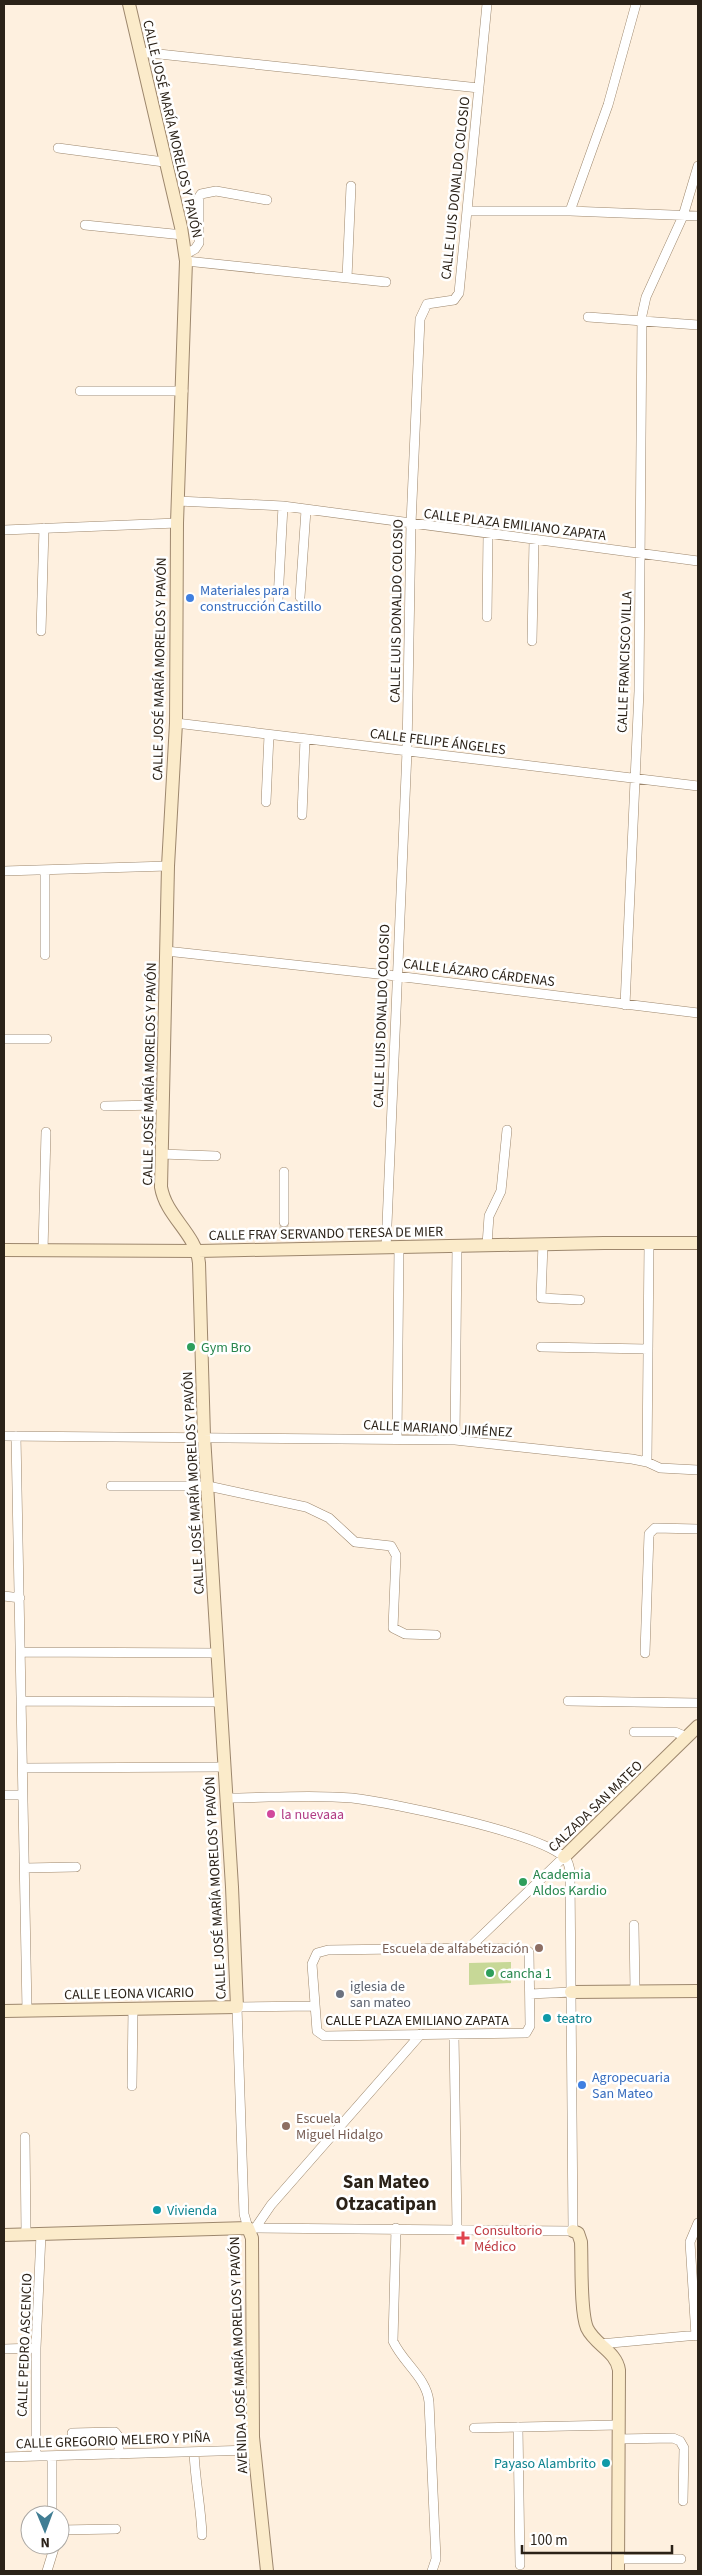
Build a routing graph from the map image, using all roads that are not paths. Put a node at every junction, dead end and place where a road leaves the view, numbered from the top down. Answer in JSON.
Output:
{"nodes":[{"id":1,"x":129,"y":4,"type":"edge"},
{"id":2,"x":488,"y":4,"type":"edge"},
{"id":3,"x":636,"y":4,"type":"edge"},
{"id":4,"x":140,"y":52,"type":"junction"},
{"id":5,"x":479,"y":88,"type":"junction"},
{"id":6,"x":58,"y":148,"type":"dead end"},
{"id":7,"x":164,"y":162,"type":"junction"},
{"id":8,"x":698,"y":166,"type":"edge"},
{"id":9,"x":351,"y":186,"type":"dead end"},
{"id":10,"x":267,"y":200,"type":"dead end"},
{"id":11,"x":468,"y":211,"type":"junction"},
{"id":12,"x":570,"y":211,"type":"junction"},
{"id":13,"x":683,"y":216,"type":"junction"},
{"id":14,"x":698,"y":216,"type":"edge"},
{"id":15,"x":85,"y":224,"type":"dead end"},
{"id":16,"x":183,"y":235,"type":"junction"},
{"id":17,"x":186,"y":258,"type":"junction"},
{"id":18,"x":347,"y":278,"type":"junction"},
{"id":19,"x":386,"y":282,"type":"dead end"},
{"id":20,"x":588,"y":317,"type":"dead end"},
{"id":21,"x":642,"y":320,"type":"junction"},
{"id":22,"x":698,"y":325,"type":"edge"},
{"id":23,"x":183,"y":390,"type":"junction"},
{"id":24,"x":80,"y":391,"type":"dead end"},
{"id":25,"x":178,"y":502,"type":"junction"},
{"id":26,"x":283,"y":506,"type":"junction"},
{"id":27,"x":306,"y":510,"type":"junction"},
{"id":28,"x":177,"y":522,"type":"junction"},
{"id":29,"x":412,"y":524,"type":"junction"},
{"id":30,"x":44,"y":528,"type":"junction"},
{"id":31,"x":4,"y":530,"type":"edge"},
{"id":32,"x":488,"y":534,"type":"junction"},
{"id":33,"x":534,"y":540,"type":"junction"},
{"id":34,"x":641,"y":553,"type":"junction"},
{"id":35,"x":698,"y":561,"type":"edge"},
{"id":36,"x":300,"y":597,"type":"dead end"},
{"id":37,"x":278,"y":600,"type":"dead end"},
{"id":38,"x":487,"y":617,"type":"dead end"},
{"id":39,"x":41,"y":631,"type":"dead end"},
{"id":40,"x":532,"y":641,"type":"dead end"},
{"id":41,"x":176,"y":723,"type":"junction"},
{"id":42,"x":269,"y":735,"type":"junction"},
{"id":43,"x":305,"y":739,"type":"junction"},
{"id":44,"x":407,"y":751,"type":"junction"},
{"id":45,"x":634,"y":778,"type":"junction"},
{"id":46,"x":698,"y":786,"type":"edge"},
{"id":47,"x":266,"y":802,"type":"dead end"},
{"id":48,"x":302,"y":815,"type":"dead end"},
{"id":49,"x":168,"y":866,"type":"junction"},
{"id":50,"x":45,"y":870,"type":"junction"},
{"id":51,"x":4,"y":871,"type":"edge"},
{"id":52,"x":166,"y":951,"type":"junction"},
{"id":53,"x":45,"y":955,"type":"dead end"},
{"id":54,"x":396,"y":976,"type":"junction"},
{"id":55,"x":625,"y":1004,"type":"junction"},
{"id":56,"x":698,"y":1013,"type":"edge"},
{"id":57,"x":4,"y":1039,"type":"edge"},
{"id":58,"x":47,"y":1039,"type":"dead end"},
{"id":59,"x":162,"y":1105,"type":"junction"},
{"id":60,"x":105,"y":1106,"type":"dead end"},
{"id":61,"x":507,"y":1130,"type":"dead end"},
{"id":62,"x":46,"y":1132,"type":"dead end"},
{"id":63,"x":160,"y":1154,"type":"junction"},
{"id":64,"x":216,"y":1156,"type":"dead end"},
{"id":65,"x":284,"y":1172,"type":"dead end"},
{"id":66,"x":284,"y":1222,"type":"tunnel mouth"},
{"id":67,"x":649,"y":1243,"type":"junction"},
{"id":68,"x":698,"y":1243,"type":"edge"},
{"id":69,"x":543,"y":1244,"type":"junction"},
{"id":70,"x":487,"y":1245,"type":"junction"},
{"id":71,"x":457,"y":1246,"type":"junction"},
{"id":72,"x":392,"y":1248,"type":"junction"},
{"id":73,"x":4,"y":1250,"type":"edge"},
{"id":74,"x":43,"y":1251,"type":"junction"},
{"id":75,"x":198,"y":1251,"type":"junction"},
{"id":76,"x":580,"y":1300,"type":"dead end"},
{"id":77,"x":542,"y":1347,"type":"dead end"},
{"id":78,"x":648,"y":1349,"type":"junction"},
{"id":79,"x":4,"y":1436,"type":"edge"},
{"id":80,"x":16,"y":1436,"type":"junction"},
{"id":81,"x":204,"y":1436,"type":"junction"},
{"id":82,"x":397,"y":1438,"type":"junction"},
{"id":83,"x":454,"y":1440,"type":"junction"},
{"id":84,"x":647,"y":1462,"type":"junction"},
{"id":85,"x":698,"y":1470,"type":"edge"},
{"id":86,"x":111,"y":1486,"type":"dead end"},
{"id":87,"x":208,"y":1486,"type":"junction"},
{"id":88,"x":698,"y":1528,"type":"edge"},
{"id":89,"x":4,"y":1596,"type":"edge"},
{"id":90,"x":20,"y":1598,"type":"junction"},
{"id":91,"x":436,"y":1635,"type":"dead end"},
{"id":92,"x":21,"y":1652,"type":"junction"},
{"id":93,"x":644,"y":1653,"type":"dead end"},
{"id":94,"x":218,"y":1654,"type":"junction"},
{"id":95,"x":22,"y":1701,"type":"junction"},
{"id":96,"x":568,"y":1701,"type":"dead end"},
{"id":97,"x":220,"y":1702,"type":"junction"},
{"id":98,"x":698,"y":1703,"type":"edge"},
{"id":99,"x":698,"y":1726,"type":"edge"},
{"id":100,"x":634,"y":1732,"type":"dead end"},
{"id":101,"x":688,"y":1737,"type":"junction"},
{"id":102,"x":224,"y":1767,"type":"junction"},
{"id":103,"x":23,"y":1768,"type":"junction"},
{"id":104,"x":4,"y":1795,"type":"edge"},
{"id":105,"x":23,"y":1795,"type":"junction"},
{"id":106,"x":226,"y":1798,"type":"junction"},
{"id":107,"x":564,"y":1857,"type":"junction"},
{"id":108,"x":76,"y":1867,"type":"dead end"},
{"id":109,"x":25,"y":1868,"type":"junction"},
{"id":110,"x":634,"y":1925,"type":"dead end"},
{"id":111,"x":469,"y":1948,"type":"junction"},
{"id":112,"x":635,"y":1991,"type":"junction"},
{"id":113,"x":698,"y":1991,"type":"edge"},
{"id":114,"x":571,"y":1992,"type":"junction"},
{"id":115,"x":530,"y":1994,"type":"junction"},
{"id":116,"x":315,"y":2006,"type":"junction"},
{"id":117,"x":237,"y":2007,"type":"junction"},
{"id":118,"x":132,"y":2008,"type":"junction"},
{"id":119,"x":27,"y":2010,"type":"junction"},
{"id":120,"x":4,"y":2011,"type":"edge"},
{"id":121,"x":421,"y":2034,"type":"junction"},
{"id":122,"x":454,"y":2035,"type":"junction"},
{"id":123,"x":132,"y":2086,"type":"dead end"},
{"id":124,"x":25,"y":2137,"type":"dead end"},
{"id":125,"x":698,"y":2223,"type":"edge"},
{"id":126,"x":252,"y":2228,"type":"junction"},
{"id":127,"x":396,"y":2228,"type":"junction"},
{"id":128,"x":457,"y":2228,"type":"junction"},
{"id":129,"x":573,"y":2230,"type":"junction"},
{"id":130,"x":26,"y":2234,"type":"junction"},
{"id":131,"x":41,"y":2234,"type":"junction"},
{"id":132,"x":4,"y":2235,"type":"edge"},
{"id":133,"x":697,"y":2336,"type":"edge"},
{"id":134,"x":600,"y":2344,"type":"junction"},
{"id":135,"x":4,"y":2348,"type":"edge"},
{"id":136,"x":36,"y":2348,"type":"junction"},
{"id":137,"x":618,"y":2425,"type":"junction"},
{"id":138,"x":518,"y":2427,"type":"junction"},
{"id":139,"x":474,"y":2428,"type":"dead end"},
{"id":140,"x":72,"y":2433,"type":"dead end"},
{"id":141,"x":618,"y":2438,"type":"junction"},
{"id":142,"x":254,"y":2450,"type":"junction"},
{"id":143,"x":194,"y":2452,"type":"junction"},
{"id":144,"x":119,"y":2454,"type":"junction"},
{"id":145,"x":36,"y":2456,"type":"junction"},
{"id":146,"x":52,"y":2456,"type":"junction"},
{"id":147,"x":4,"y":2457,"type":"edge"},
{"id":148,"x":683,"y":2501,"type":"dead end"},
{"id":149,"x":52,"y":2505,"type":"edge"},
{"id":150,"x":116,"y":2529,"type":"dead end"},
{"id":151,"x":70,"y":2530,"type":"edge"},
{"id":152,"x":202,"y":2535,"type":"dead end"},
{"id":153,"x":52,"y":2555,"type":"edge"},
{"id":154,"x":681,"y":2559,"type":"dead end"},
{"id":155,"x":520,"y":2564,"type":"dead end"},
{"id":156,"x":618,"y":2565,"type":"edge"},
{"id":157,"x":47,"y":2571,"type":"edge"},
{"id":158,"x":267,"y":2571,"type":"edge"},
{"id":159,"x":432,"y":2571,"type":"edge"}],
"edges":[{"from":1,"to":4,"type":"main road","name":"CALLE JOSÉ MARÍA MORELOS Y PAVÓN"},
{"from":2,"to":5,"type":"street","name":"CALLE LUIS DONALDO COLOSIO"},
{"from":3,"to":12,"type":"street"},
{"from":4,"to":5,"type":"street"},
{"from":4,"to":7,"type":"main road","name":"CALLE JOSÉ MARÍA MORELOS Y PAVÓN"},
{"from":5,"to":11,"type":"street","name":"CALLE LUIS DONALDO COLOSIO"},
{"from":6,"to":7,"type":"street"},
{"from":7,"to":16,"type":"main road","name":"CALLE JOSÉ MARÍA MORELOS Y PAVÓN"},
{"from":8,"to":13,"type":"street","name":"CALLE FRANCISCO VILLA"},
{"from":9,"to":18,"type":"street"},
{"from":10,"to":17,"type":"street"},
{"from":11,"to":12,"type":"street"},
{"from":11,"to":29,"type":"street","name":"CALLE LUIS DONALDO COLOSIO"},
{"from":12,"to":13,"type":"street"},
{"from":13,"to":14,"type":"street"},
{"from":13,"to":21,"type":"street","name":"CALLE FRANCISCO VILLA"},
{"from":15,"to":16,"type":"street"},
{"from":16,"to":17,"type":"main road","name":"CALLE JOSÉ MARÍA MORELOS Y PAVÓN"},
{"from":17,"to":18,"type":"street"},
{"from":17,"to":23,"type":"main road","name":"CALLE JOSÉ MARÍA MORELOS Y PAVÓN"},
{"from":18,"to":19,"type":"street"},
{"from":20,"to":21,"type":"street"},
{"from":21,"to":22,"type":"street"},
{"from":21,"to":34,"type":"street","name":"CALLE FRANCISCO VILLA"},
{"from":23,"to":24,"type":"street"},
{"from":23,"to":25,"type":"main road","name":"CALLE JOSÉ MARÍA MORELOS Y PAVÓN"},
{"from":25,"to":26,"type":"street","name":"CALLE PLAZA EMILIANO ZAPATA"},
{"from":25,"to":28,"type":"main road","name":"CALLE JOSÉ MARÍA MORELOS Y PAVÓN"},
{"from":26,"to":27,"type":"street","name":"CALLE PLAZA EMILIANO ZAPATA"},
{"from":26,"to":37,"type":"street"},
{"from":27,"to":29,"type":"street","name":"CALLE PLAZA EMILIANO ZAPATA"},
{"from":27,"to":36,"type":"street"},
{"from":28,"to":30,"type":"street"},
{"from":28,"to":41,"type":"main road","name":"CALLE JOSÉ MARÍA MORELOS Y PAVÓN"},
{"from":29,"to":32,"type":"street","name":"CALLE PLAZA EMILIANO ZAPATA"},
{"from":29,"to":44,"type":"street","name":"CALLE LUIS DONALDO COLOSIO"},
{"from":30,"to":31,"type":"street"},
{"from":30,"to":39,"type":"street"},
{"from":32,"to":33,"type":"street","name":"CALLE PLAZA EMILIANO ZAPATA"},
{"from":32,"to":38,"type":"street"},
{"from":33,"to":34,"type":"street","name":"CALLE PLAZA EMILIANO ZAPATA"},
{"from":33,"to":40,"type":"street"},
{"from":34,"to":35,"type":"street","name":"CALLE PLAZA EMILIANO ZAPATA"},
{"from":34,"to":45,"type":"street","name":"CALLE FRANCISCO VILLA"},
{"from":41,"to":42,"type":"street","name":"CALLE FELIPE ÁNGELES"},
{"from":41,"to":49,"type":"main road","name":"CALLE JOSÉ MARÍA MORELOS Y PAVÓN"},
{"from":42,"to":43,"type":"street","name":"CALLE FELIPE ÁNGELES"},
{"from":42,"to":47,"type":"street"},
{"from":43,"to":44,"type":"street","name":"CALLE FELIPE ÁNGELES"},
{"from":43,"to":48,"type":"street"},
{"from":44,"to":45,"type":"street","name":"CALLE FELIPE ÁNGELES"},
{"from":44,"to":54,"type":"street","name":"CALLE LUIS DONALDO COLOSIO"},
{"from":45,"to":46,"type":"street","name":"CALLE FELIPE ÁNGELES"},
{"from":45,"to":55,"type":"street","name":"CALLE FRANCISCO VILLA"},
{"from":49,"to":50,"type":"street"},
{"from":49,"to":52,"type":"main road","name":"CALLE JOSÉ MARÍA MORELOS Y PAVÓN"},
{"from":50,"to":51,"type":"street"},
{"from":50,"to":53,"type":"street"},
{"from":52,"to":54,"type":"street","name":"CALLE LÁZARO CÁRDENAS"},
{"from":52,"to":59,"type":"main road","name":"CALLE JOSÉ MARÍA MORELOS Y PAVÓN"},
{"from":54,"to":55,"type":"street","name":"CALLE LÁZARO CÁRDENAS"},
{"from":54,"to":72,"type":"street","name":"CALLE LUIS DONALDO COLOSIO"},
{"from":55,"to":56,"type":"street","name":"CALLE LÁZARO CÁRDENAS"},
{"from":57,"to":58,"type":"street"},
{"from":59,"to":60,"type":"street"},
{"from":59,"to":63,"type":"main road","name":"CALLE JOSÉ MARÍA MORELOS Y PAVÓN"},
{"from":61,"to":70,"type":"street"},
{"from":62,"to":74,"type":"street"},
{"from":63,"to":64,"type":"street"},
{"from":63,"to":75,"type":"main road","name":"CALLE JOSÉ MARÍA MORELOS Y PAVÓN"},
{"from":65,"to":66,"type":"street"},
{"from":67,"to":68,"type":"main road","name":"CALLE FRAY SERVANDO TERESA DE MIER"},
{"from":67,"to":69,"type":"main road","name":"CALLE FRAY SERVANDO TERESA DE MIER"},
{"from":67,"to":78,"type":"street"},
{"from":69,"to":70,"type":"main road","name":"CALLE FRAY SERVANDO TERESA DE MIER"},
{"from":69,"to":76,"type":"street"},
{"from":70,"to":71,"type":"main road","name":"CALLE FRAY SERVANDO TERESA DE MIER"},
{"from":71,"to":72,"type":"main road","name":"CALLE FRAY SERVANDO TERESA DE MIER"},
{"from":71,"to":83,"type":"street"},
{"from":72,"to":75,"type":"main road","name":"CALLE FRAY SERVANDO TERESA DE MIER"},
{"from":72,"to":82,"type":"street","name":"CALLE LUIS DONALDO COLOSIO"},
{"from":73,"to":74,"type":"main road","name":"CALLE FRAY SERVANDO TERESA DE MIER"},
{"from":74,"to":75,"type":"main road","name":"CALLE FRAY SERVANDO TERESA DE MIER"},
{"from":75,"to":81,"type":"main road","name":"CALLE JOSÉ MARÍA MORELOS Y PAVÓN"},
{"from":77,"to":78,"type":"street"},
{"from":78,"to":84,"type":"street"},
{"from":79,"to":80,"type":"street","name":"CALLE MARIANO JIMÉNEZ"},
{"from":80,"to":81,"type":"street","name":"CALLE MARIANO JIMÉNEZ"},
{"from":80,"to":90,"type":"street"},
{"from":81,"to":82,"type":"street","name":"CALLE MARIANO JIMÉNEZ"},
{"from":81,"to":87,"type":"main road","name":"CALLE JOSÉ MARÍA MORELOS Y PAVÓN"},
{"from":82,"to":83,"type":"street","name":"CALLE MARIANO JIMÉNEZ"},
{"from":83,"to":84,"type":"street","name":"CALLE MARIANO JIMÉNEZ"},
{"from":84,"to":85,"type":"street","name":"CALLE MARIANO JIMÉNEZ"},
{"from":86,"to":87,"type":"street"},
{"from":87,"to":91,"type":"street"},
{"from":87,"to":94,"type":"main road","name":"CALLE JOSÉ MARÍA MORELOS Y PAVÓN"},
{"from":88,"to":93,"type":"street"},
{"from":89,"to":90,"type":"street"},
{"from":90,"to":92,"type":"street"},
{"from":92,"to":94,"type":"street"},
{"from":92,"to":95,"type":"street"},
{"from":94,"to":97,"type":"main road","name":"CALLE JOSÉ MARÍA MORELOS Y PAVÓN"},
{"from":95,"to":97,"type":"street"},
{"from":95,"to":103,"type":"street"},
{"from":96,"to":98,"type":"street"},
{"from":97,"to":102,"type":"main road","name":"CALLE JOSÉ MARÍA MORELOS Y PAVÓN"},
{"from":99,"to":101,"type":"main road","name":"CALZADA SAN MATEO"},
{"from":100,"to":101,"type":"street"},
{"from":101,"to":107,"type":"main road","name":"CALZADA SAN MATEO"},
{"from":102,"to":103,"type":"street"},
{"from":102,"to":106,"type":"main road","name":"CALLE JOSÉ MARÍA MORELOS Y PAVÓN"},
{"from":103,"to":105,"type":"street"},
{"from":104,"to":105,"type":"street"},
{"from":105,"to":109,"type":"street"},
{"from":106,"to":107,"type":"street"},
{"from":106,"to":117,"type":"main road","name":"CALLE JOSÉ MARÍA MORELOS Y PAVÓN"},
{"from":107,"to":111,"type":"street","name":"CALZADA SAN MATEO"},
{"from":107,"to":114,"type":"street"},
{"from":108,"to":109,"type":"street"},
{"from":109,"to":119,"type":"street"},
{"from":110,"to":112,"type":"street"},
{"from":111,"to":115,"type":"street","name":"CALLE PLAZA EMILIANO ZAPATA"},
{"from":111,"to":116,"type":"street","name":"CALLE PLAZA EMILIANO ZAPATA"},
{"from":112,"to":113,"type":"main road"},
{"from":112,"to":114,"type":"main road"},
{"from":114,"to":115,"type":"street"},
{"from":114,"to":129,"type":"street"},
{"from":115,"to":122,"type":"street","name":"CALLE PLAZA EMILIANO ZAPATA"},
{"from":116,"to":117,"type":"street","name":"CALLE LEONA VICARIO"},
{"from":116,"to":121,"type":"street","name":"CALLE PLAZA EMILIANO ZAPATA"},
{"from":117,"to":118,"type":"main road","name":"CALLE LEONA VICARIO"},
{"from":117,"to":126,"type":"street","name":"CALLE JOSÉ MARÍA MORELOS Y PAVÓN"},
{"from":118,"to":119,"type":"main road","name":"CALLE LEONA VICARIO"},
{"from":118,"to":123,"type":"street"},
{"from":119,"to":120,"type":"main road","name":"CALLE LEONA VICARIO"},
{"from":121,"to":122,"type":"street","name":"CALLE PLAZA EMILIANO ZAPATA"},
{"from":121,"to":126,"type":"street"},
{"from":122,"to":128,"type":"street"},
{"from":124,"to":130,"type":"street"},
{"from":125,"to":133,"type":"street"},
{"from":126,"to":127,"type":"street"},
{"from":126,"to":131,"type":"main road"},
{"from":126,"to":142,"type":"main road","name":"AVENIDA JOSÉ MARÍA MORELOS Y PAVÓN"},
{"from":127,"to":128,"type":"street"},
{"from":127,"to":159,"type":"street"},
{"from":128,"to":129,"type":"street"},
{"from":129,"to":134,"type":"main road"},
{"from":130,"to":131,"type":"main road"},
{"from":130,"to":132,"type":"main road"},
{"from":131,"to":136,"type":"street","name":"CALLE PEDRO ASCENCIO"},
{"from":133,"to":134,"type":"street"},
{"from":134,"to":137,"type":"main road"},
{"from":135,"to":136,"type":"street"},
{"from":136,"to":145,"type":"street","name":"CALLE PEDRO ASCENCIO"},
{"from":137,"to":138,"type":"street"},
{"from":137,"to":141,"type":"main road"},
{"from":138,"to":139,"type":"street"},
{"from":138,"to":155,"type":"street"},
{"from":140,"to":144,"type":"street"},
{"from":141,"to":148,"type":"street"},
{"from":141,"to":156,"type":"main road"},
{"from":142,"to":143,"type":"street","name":"CALLE GREGORIO MELERO Y PIÑA"},
{"from":142,"to":158,"type":"main road","name":"AVENIDA JOSÉ MARÍA MORELOS Y PAVÓN"},
{"from":143,"to":144,"type":"street","name":"CALLE GREGORIO MELERO Y PIÑA"},
{"from":143,"to":152,"type":"street"},
{"from":144,"to":146,"type":"street","name":"CALLE GREGORIO MELERO Y PIÑA"},
{"from":145,"to":146,"type":"street","name":"CALLE GREGORIO MELERO Y PIÑA"},
{"from":145,"to":147,"type":"street","name":"CALLE GREGORIO MELERO Y PIÑA"},
{"from":146,"to":149,"type":"street"},
{"from":150,"to":151,"type":"street"},
{"from":153,"to":157,"type":"street"},
{"from":154,"to":156,"type":"street"}]}
